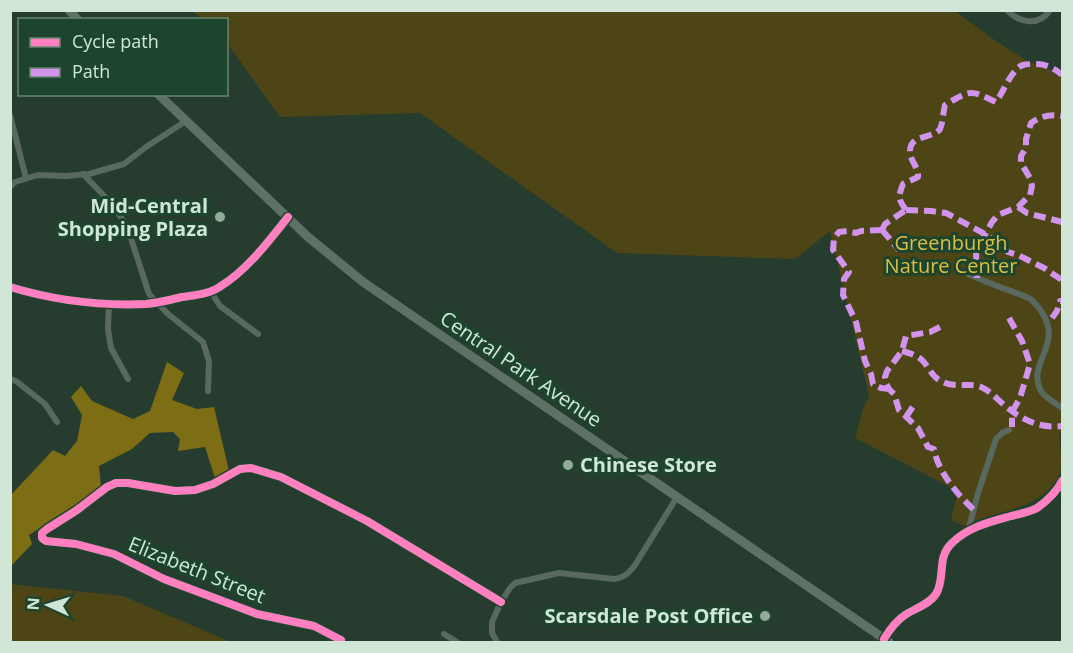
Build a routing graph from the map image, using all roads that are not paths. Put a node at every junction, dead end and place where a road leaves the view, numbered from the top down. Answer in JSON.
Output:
{"nodes":[{"id":1,"x":1006,"y":10,"type":"edge"},
{"id":2,"x":1050,"y":10,"type":"edge"},
{"id":3,"x":160,"y":96,"type":"edge"},
{"id":4,"x":10,"y":115,"type":"edge"},
{"id":5,"x":186,"y":121,"type":"junction"},
{"id":6,"x":83,"y":174,"type":"junction"},
{"id":7,"x":27,"y":178,"type":"junction"},
{"id":8,"x":10,"y":187,"type":"edge"},
{"id":9,"x":288,"y":217,"type":"junction"},
{"id":10,"x":968,"y":274,"type":"dead end"},
{"id":11,"x":10,"y":287,"type":"edge"},
{"id":12,"x":211,"y":292,"type":"junction"},
{"id":13,"x":110,"y":303,"type":"junction"},
{"id":14,"x":157,"y":303,"type":"junction"},
{"id":15,"x":1056,"y":324,"type":"dead end"},
{"id":16,"x":258,"y":334,"type":"dead end"},
{"id":17,"x":1053,"y":347,"type":"dead end"},
{"id":18,"x":10,"y":379,"type":"edge"},
{"id":19,"x":128,"y":379,"type":"dead end"},
{"id":20,"x":208,"y":391,"type":"dead end"},
{"id":21,"x":1062,"y":408,"type":"edge"},
{"id":22,"x":57,"y":422,"type":"dead end"},
{"id":23,"x":1009,"y":430,"type":"dead end"},
{"id":24,"x":1062,"y":481,"type":"edge"},
{"id":25,"x":677,"y":497,"type":"junction"},
{"id":26,"x":968,"y":531,"type":"junction"},
{"id":27,"x":501,"y":602,"type":"junction"},
{"id":28,"x":444,"y":634,"type":"dead end"},
{"id":29,"x":341,"y":640,"type":"dead end"},
{"id":30,"x":886,"y":640,"type":"edge"},
{"id":31,"x":457,"y":642,"type":"edge"},
{"id":32,"x":497,"y":642,"type":"edge"}],
"edges":[{"from":1,"to":2,"type":"street"},
{"from":3,"to":5,"type":"main road","name":"Central Park Avenue"},
{"from":4,"to":7,"type":"street"},
{"from":5,"to":6,"type":"street"},
{"from":5,"to":9,"type":"main road","name":"Central Park Avenue"},
{"from":6,"to":7,"type":"street"},
{"from":6,"to":14,"type":"street"},
{"from":7,"to":8,"type":"street"},
{"from":9,"to":12,"type":"street"},
{"from":9,"to":25,"type":"main road","name":"Central Park Avenue"},
{"from":10,"to":15,"type":"street"},
{"from":11,"to":13,"type":"street"},
{"from":12,"to":14,"type":"street"},
{"from":12,"to":16,"type":"street"},
{"from":13,"to":14,"type":"street"},
{"from":13,"to":19,"type":"street"},
{"from":14,"to":20,"type":"street"},
{"from":17,"to":21,"type":"street"},
{"from":18,"to":22,"type":"street"},
{"from":23,"to":26,"type":"street"},
{"from":24,"to":26,"type":"street"},
{"from":25,"to":27,"type":"street"},
{"from":25,"to":30,"type":"main road","name":"Central Park Avenue"},
{"from":26,"to":30,"type":"street"},
{"from":27,"to":29,"type":"street","name":"Elizabeth Street"},
{"from":27,"to":32,"type":"street"},
{"from":28,"to":31,"type":"street"}]}
